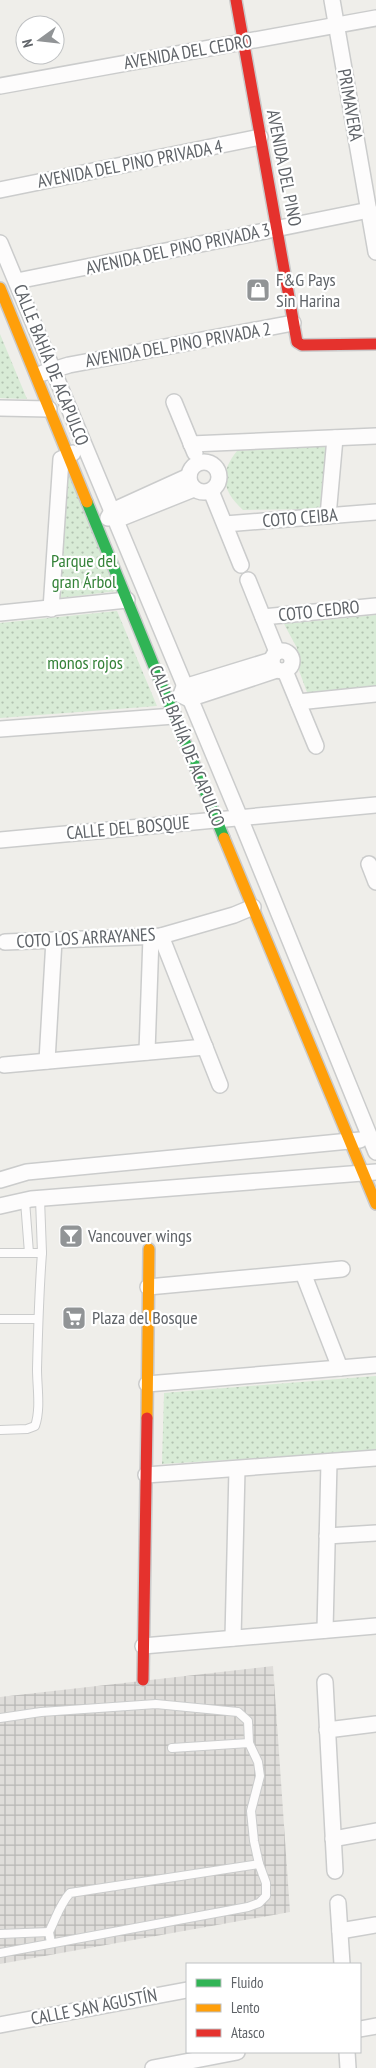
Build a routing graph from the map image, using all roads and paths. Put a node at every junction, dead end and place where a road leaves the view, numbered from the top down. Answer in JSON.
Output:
{"nodes":[{"id":1,"x":236,"y":0,"type":"edge"},
{"id":2,"x":332,"y":0,"type":"edge"},
{"id":3,"x":376,"y":18,"type":"edge"},
{"id":4,"x":337,"y":25,"type":"junction"},
{"id":5,"x":243,"y":42,"type":"junction"},
{"id":6,"x":0,"y":86,"type":"edge"},
{"id":7,"x":260,"y":137,"type":"junction"},
{"id":8,"x":0,"y":190,"type":"edge"},
{"id":9,"x":369,"y":210,"type":"junction"},
{"id":10,"x":278,"y":228,"type":"junction"},
{"id":11,"x":0,"y":243,"type":"edge"},
{"id":12,"x":376,"y":252,"type":"edge"},
{"id":13,"x":17,"y":282,"type":"junction"},
{"id":14,"x":0,"y":288,"type":"edge"},
{"id":15,"x":293,"y":324,"type":"junction"},
{"id":16,"x":376,"y":344,"type":"edge"},
{"id":17,"x":53,"y":370,"type":"junction"},
{"id":18,"x":35,"y":375,"type":"junction"},
{"id":19,"x":174,"y":402,"type":"dead end"},
{"id":20,"x":0,"y":408,"type":"edge"},
{"id":21,"x":48,"y":408,"type":"junction"},
{"id":22,"x":376,"y":436,"type":"edge"},
{"id":23,"x":335,"y":438,"type":"junction"},
{"id":24,"x":226,"y":441,"type":"junction"},
{"id":25,"x":85,"y":447,"type":"junction"},
{"id":26,"x":67,"y":455,"type":"junction"},
{"id":27,"x":210,"y":464,"type":"junction"},
{"id":28,"x":192,"y":482,"type":"junction"},
{"id":29,"x":211,"y":491,"type":"junction"},
{"id":30,"x":376,"y":512,"type":"edge"},
{"id":31,"x":328,"y":516,"type":"junction"},
{"id":32,"x":108,"y":518,"type":"junction"},
{"id":33,"x":225,"y":524,"type":"junction"},
{"id":34,"x":241,"y":565,"type":"dead end"},
{"id":35,"x":248,"y":580,"type":"dead end"},
{"id":36,"x":127,"y":600,"type":"junction"},
{"id":37,"x":376,"y":606,"type":"edge"},
{"id":38,"x":51,"y":609,"type":"junction"},
{"id":39,"x":0,"y":613,"type":"edge"},
{"id":40,"x":263,"y":617,"type":"junction"},
{"id":41,"x":278,"y":663,"type":"junction"},
{"id":42,"x":376,"y":694,"type":"edge"},
{"id":43,"x":180,"y":695,"type":"junction"},
{"id":44,"x":298,"y":702,"type":"junction"},
{"id":45,"x":174,"y":716,"type":"junction"},
{"id":46,"x":0,"y":729,"type":"edge"},
{"id":47,"x":316,"y":746,"type":"dead end"},
{"id":48,"x":376,"y":805,"type":"edge"},
{"id":49,"x":240,"y":818,"type":"junction"},
{"id":50,"x":217,"y":820,"type":"junction"},
{"id":51,"x":0,"y":840,"type":"edge"},
{"id":52,"x":369,"y":864,"type":"dead end"},
{"id":53,"x":376,"y":882,"type":"edge"},
{"id":54,"x":253,"y":907,"type":"junction"},
{"id":55,"x":156,"y":936,"type":"junction"},
{"id":56,"x":54,"y":940,"type":"junction"},
{"id":57,"x":5,"y":942,"type":"dead end"},
{"id":58,"x":204,"y":1047,"type":"junction"},
{"id":59,"x":147,"y":1052,"type":"junction"},
{"id":60,"x":47,"y":1061,"type":"junction"},
{"id":61,"x":4,"y":1065,"type":"dead end"},
{"id":62,"x":220,"y":1085,"type":"dead end"},
{"id":63,"x":350,"y":1141,"type":"junction"},
{"id":64,"x":374,"y":1143,"type":"edge"},
{"id":65,"x":27,"y":1172,"type":"junction"},
{"id":66,"x":370,"y":1172,"type":"edge"},
{"id":67,"x":0,"y":1180,"type":"edge"},
{"id":68,"x":32,"y":1200,"type":"junction"},
{"id":69,"x":376,"y":1204,"type":"edge"},
{"id":70,"x":0,"y":1206,"type":"edge"},
{"id":71,"x":149,"y":1249,"type":"dead end"},
{"id":72,"x":0,"y":1253,"type":"edge"},
{"id":73,"x":29,"y":1253,"type":"junction"},
{"id":74,"x":42,"y":1253,"type":"junction"},
{"id":75,"x":342,"y":1269,"type":"dead end"},
{"id":76,"x":303,"y":1273,"type":"junction"},
{"id":77,"x":148,"y":1287,"type":"junction"},
{"id":78,"x":0,"y":1319,"type":"edge"},
{"id":79,"x":38,"y":1319,"type":"junction"},
{"id":80,"x":376,"y":1365,"type":"edge"},
{"id":81,"x":340,"y":1368,"type":"junction"},
{"id":82,"x":147,"y":1384,"type":"junction"},
{"id":83,"x":0,"y":1430,"type":"edge"},
{"id":84,"x":376,"y":1458,"type":"edge"},
{"id":85,"x":329,"y":1462,"type":"junction"},
{"id":86,"x":237,"y":1469,"type":"junction"},
{"id":87,"x":146,"y":1475,"type":"junction"},
{"id":88,"x":376,"y":1533,"type":"edge"},
{"id":89,"x":328,"y":1536,"type":"junction"},
{"id":90,"x":376,"y":1626,"type":"edge"},
{"id":91,"x":325,"y":1630,"type":"junction"},
{"id":92,"x":233,"y":1638,"type":"junction"},
{"id":93,"x":143,"y":1646,"type":"junction"},
{"id":94,"x":143,"y":1680,"type":"dead end"},
{"id":95,"x":325,"y":1682,"type":"dead end"},
{"id":96,"x":0,"y":1718,"type":"edge"},
{"id":97,"x":376,"y":1724,"type":"edge"},
{"id":98,"x":327,"y":1730,"type":"junction"},
{"id":99,"x":249,"y":1743,"type":"junction"},
{"id":100,"x":172,"y":1748,"type":"dead end"},
{"id":101,"x":376,"y":1831,"type":"edge"},
{"id":102,"x":333,"y":1839,"type":"junction"},
{"id":103,"x":259,"y":1864,"type":"junction"},
{"id":104,"x":335,"y":1871,"type":"dead end"},
{"id":105,"x":338,"y":1903,"type":"dead end"},
{"id":106,"x":376,"y":1925,"type":"edge"},
{"id":107,"x":340,"y":1931,"type":"junction"},
{"id":108,"x":49,"y":1932,"type":"junction"},
{"id":109,"x":0,"y":1934,"type":"edge"},
{"id":110,"x":52,"y":1943,"type":"junction"},
{"id":111,"x":0,"y":1953,"type":"edge"},
{"id":112,"x":342,"y":1963,"type":"edge"},
{"id":113,"x":186,"y":1990,"type":"edge"},
{"id":114,"x":0,"y":2025,"type":"edge"},
{"id":115,"x":376,"y":2026,"type":"edge"},
{"id":116,"x":361,"y":2029,"type":"edge"},
{"id":117,"x":232,"y":2053,"type":"edge"},
{"id":118,"x":347,"y":2053,"type":"edge"},
{"id":119,"x":153,"y":2068,"type":"edge"},
{"id":120,"x":348,"y":2068,"type":"edge"}],
"edges":[{"from":1,"to":5,"type":"street","name":"AVENIDA DEL PINO"},
{"from":2,"to":4,"type":"street","name":"PRIMAVERA"},
{"from":3,"to":4,"type":"street","name":"AVENIDA DEL CEDRO"},
{"from":4,"to":5,"type":"street","name":"AVENIDA DEL CEDRO"},
{"from":4,"to":9,"type":"street","name":"PRIMAVERA"},
{"from":5,"to":6,"type":"street","name":"AVENIDA DEL CEDRO"},
{"from":5,"to":7,"type":"street","name":"AVENIDA DEL PINO"},
{"from":7,"to":8,"type":"street","name":"AVENIDA DEL PINO PRIVADA 4"},
{"from":7,"to":10,"type":"street","name":"AVENIDA DEL PINO"},
{"from":9,"to":10,"type":"street","name":"AVENIDA DEL PINO PRIVADA 3"},
{"from":9,"to":12,"type":"street","name":"PRIMAVERA"},
{"from":10,"to":13,"type":"street","name":"AVENIDA DEL PINO PRIVADA 3"},
{"from":10,"to":15,"type":"street","name":"AVENIDA DEL PINO"},
{"from":11,"to":13,"type":"street","name":"CALLE BAHÍA DE ACAPULCO"},
{"from":13,"to":17,"type":"street","name":"CALLE BAHÍA DE ACAPULCO"},
{"from":14,"to":18,"type":"street","name":"CALLE BAHÍA DE ACAPULCO"},
{"from":15,"to":16,"type":"street","name":"AVENIDA DEL PINO"},
{"from":15,"to":17,"type":"street","name":"AVENIDA DEL PINO PRIVADA 2"},
{"from":17,"to":18,"type":"street","name":"AVENIDA DEL PINO PRIVADA 2"},
{"from":17,"to":25,"type":"street","name":"CALLE BAHÍA DE ACAPULCO"},
{"from":18,"to":21,"type":"street","name":"CALLE BAHÍA DE ACAPULCO"},
{"from":19,"to":24,"type":"street"},
{"from":20,"to":21,"type":"street"},
{"from":21,"to":26,"type":"street","name":"CALLE BAHÍA DE ACAPULCO"},
{"from":22,"to":23,"type":"street"},
{"from":23,"to":24,"type":"street"},
{"from":23,"to":31,"type":"street"},
{"from":24,"to":27,"type":"street"},
{"from":25,"to":26,"type":"street"},
{"from":25,"to":32,"type":"street","name":"CALLE BAHÍA DE ACAPULCO"},
{"from":26,"to":32,"type":"street","name":"CALLE BAHÍA DE ACAPULCO"},
{"from":26,"to":38,"type":"street"},
{"from":27,"to":28,"type":"street"},
{"from":27,"to":29,"type":"street"},
{"from":28,"to":29,"type":"street"},
{"from":28,"to":32,"type":"street"},
{"from":29,"to":33,"type":"street"},
{"from":30,"to":31,"type":"street","name":"COTO CEIBA"},
{"from":31,"to":33,"type":"street","name":"COTO CEIBA"},
{"from":32,"to":36,"type":"street","name":"CALLE BAHÍA DE ACAPULCO"},
{"from":32,"to":43,"type":"street","name":"CALLE BAHÍA DE ACAPULCO"},
{"from":33,"to":34,"type":"street"},
{"from":35,"to":40,"type":"street"},
{"from":36,"to":38,"type":"street"},
{"from":36,"to":43,"type":"street","name":"CALLE BAHÍA DE ACAPULCO"},
{"from":37,"to":40,"type":"street","name":"COTO CEDRO"},
{"from":38,"to":39,"type":"street"},
{"from":40,"to":41,"type":"street"},
{"from":41,"to":43,"type":"street"},
{"from":41,"to":44,"type":"street"},
{"from":42,"to":44,"type":"street"},
{"from":43,"to":45,"type":"street","name":"CALLE BAHÍA DE ACAPULCO"},
{"from":43,"to":49,"type":"street","name":"CALLE BAHÍA DE ACAPULCO"},
{"from":44,"to":47,"type":"street"},
{"from":45,"to":46,"type":"street"},
{"from":45,"to":50,"type":"street","name":"CALLE BAHÍA DE ACAPULCO"},
{"from":48,"to":49,"type":"street","name":"CALLE DEL BOSQUE"},
{"from":49,"to":50,"type":"street","name":"CALLE DEL BOSQUE"},
{"from":49,"to":64,"type":"street","name":"CALLE BAHÍA DE ACAPULCO"},
{"from":50,"to":51,"type":"street","name":"CALLE DEL BOSQUE"},
{"from":50,"to":54,"type":"street","name":"CALLE BAHÍA DE ACAPULCO"},
{"from":52,"to":53,"type":"street"},
{"from":54,"to":55,"type":"street","name":"COTO LOS ARRAYANES"},
{"from":54,"to":63,"type":"street","name":"CALLE BAHÍA DE ACAPULCO"},
{"from":55,"to":56,"type":"street","name":"COTO LOS ARRAYANES"},
{"from":55,"to":58,"type":"street"},
{"from":55,"to":59,"type":"street"},
{"from":56,"to":57,"type":"street","name":"COTO LOS ARRAYANES"},
{"from":56,"to":60,"type":"street"},
{"from":58,"to":59,"type":"street"},
{"from":58,"to":62,"type":"street"},
{"from":59,"to":60,"type":"street"},
{"from":60,"to":61,"type":"street"},
{"from":63,"to":64,"type":"street"},
{"from":63,"to":65,"type":"street"},
{"from":63,"to":66,"type":"street","name":"CALLE BAHÍA DE ACAPULCO"},
{"from":65,"to":67,"type":"street"},
{"from":65,"to":68,"type":"street"},
{"from":66,"to":68,"type":"street"},
{"from":66,"to":69,"type":"street","name":"CALLE BAHÍA DE ACAPULCO"},
{"from":68,"to":70,"type":"street"},
{"from":68,"to":73,"type":"lane"},
{"from":68,"to":74,"type":"lane"},
{"from":71,"to":77,"type":"street"},
{"from":72,"to":73,"type":"lane"},
{"from":73,"to":74,"type":"lane"},
{"from":74,"to":79,"type":"lane"},
{"from":75,"to":76,"type":"street"},
{"from":76,"to":77,"type":"street"},
{"from":76,"to":81,"type":"street"},
{"from":77,"to":82,"type":"street"},
{"from":78,"to":79,"type":"lane"},
{"from":79,"to":83,"type":"lane"},
{"from":80,"to":81,"type":"street"},
{"from":81,"to":82,"type":"street"},
{"from":82,"to":87,"type":"street"},
{"from":84,"to":85,"type":"street"},
{"from":85,"to":86,"type":"street"},
{"from":85,"to":89,"type":"street"},
{"from":86,"to":87,"type":"street"},
{"from":86,"to":92,"type":"street"},
{"from":87,"to":93,"type":"street"},
{"from":88,"to":89,"type":"street"},
{"from":89,"to":91,"type":"street"},
{"from":90,"to":91,"type":"street"},
{"from":91,"to":92,"type":"street"},
{"from":92,"to":93,"type":"street"},
{"from":93,"to":94,"type":"street"},
{"from":95,"to":98,"type":"street"},
{"from":96,"to":99,"type":"lane"},
{"from":97,"to":98,"type":"street"},
{"from":98,"to":102,"type":"street"},
{"from":99,"to":100,"type":"lane"},
{"from":99,"to":103,"type":"lane"},
{"from":101,"to":102,"type":"street"},
{"from":102,"to":104,"type":"street"},
{"from":103,"to":108,"type":"lane"},
{"from":103,"to":110,"type":"lane"},
{"from":105,"to":107,"type":"street"},
{"from":106,"to":107,"type":"street"},
{"from":107,"to":112,"type":"street"},
{"from":108,"to":109,"type":"lane"},
{"from":108,"to":110,"type":"lane"},
{"from":110,"to":111,"type":"lane"},
{"from":113,"to":114,"type":"street","name":"CALLE SAN AGUSTÍN"},
{"from":115,"to":116,"type":"street"},
{"from":117,"to":119,"type":"street"},
{"from":118,"to":120,"type":"street"}]}
